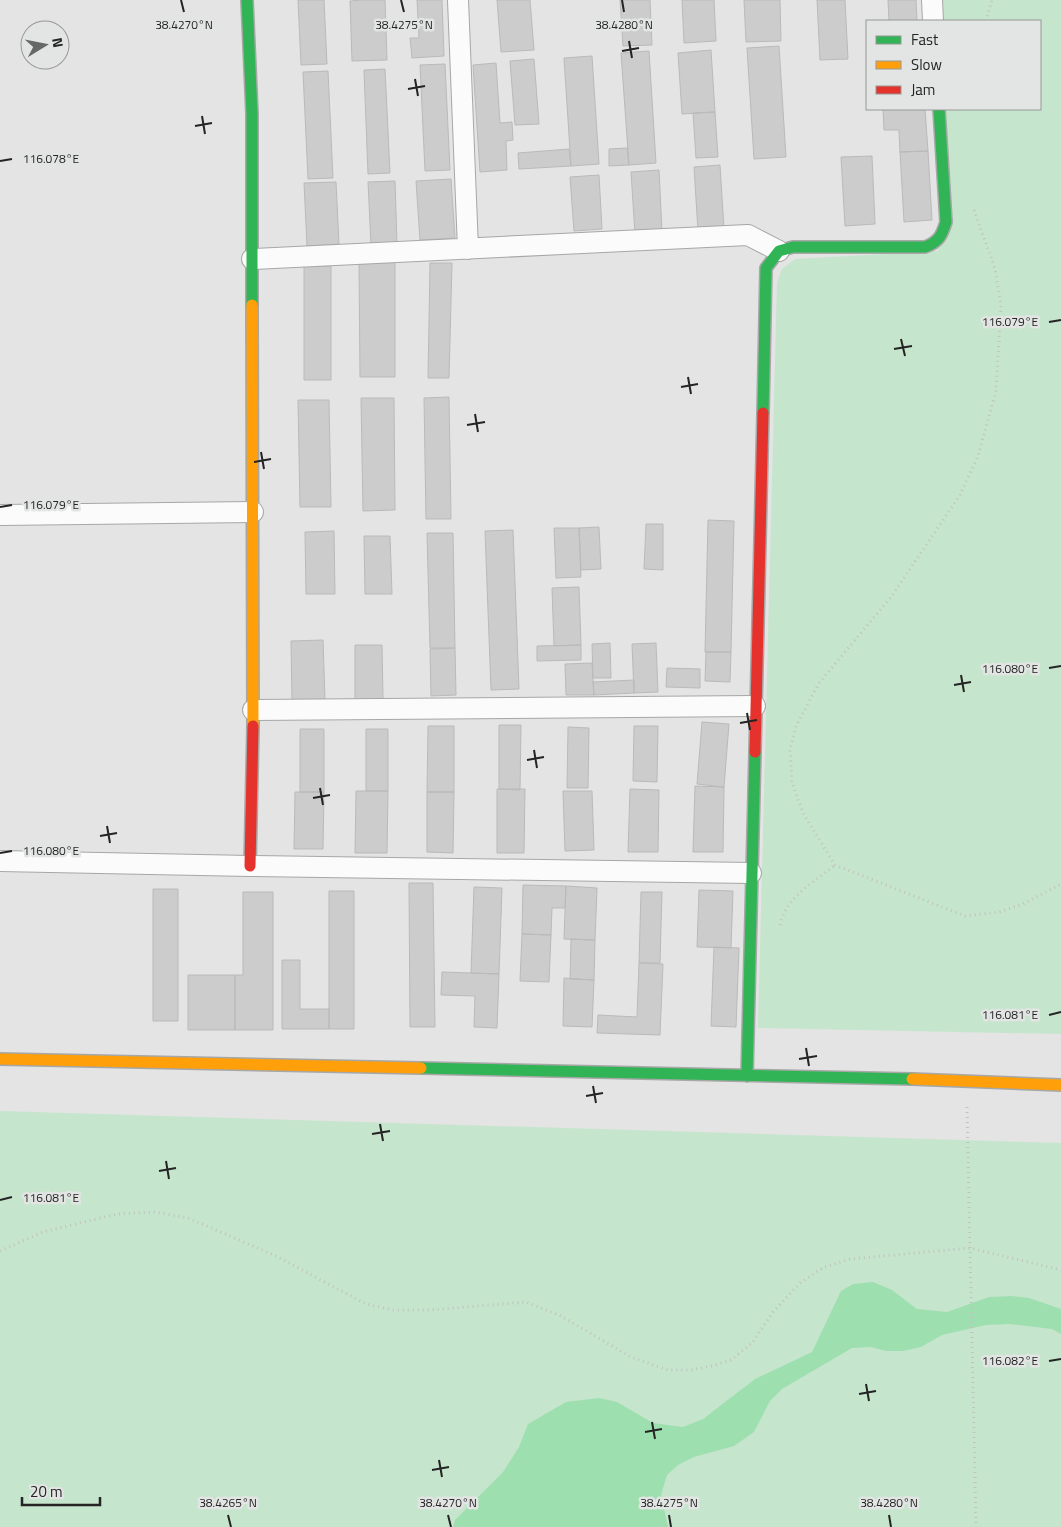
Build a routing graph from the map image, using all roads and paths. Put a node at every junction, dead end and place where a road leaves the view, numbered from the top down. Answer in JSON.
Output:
{"nodes":[{"id":1,"x":247,"y":0,"type":"edge"},
{"id":2,"x":458,"y":0,"type":"edge"},
{"id":3,"x":932,"y":0,"type":"edge"},
{"id":4,"x":992,"y":0,"type":"edge"},
{"id":5,"x":933,"y":20,"type":"edge"},
{"id":6,"x":986,"y":20,"type":"edge"},
{"id":7,"x":939,"y":110,"type":"edge"},
{"id":8,"x":972,"y":205,"type":"dead end"},
{"id":9,"x":468,"y":249,"type":"junction"},
{"id":10,"x":779,"y":251,"type":"junction"},
{"id":11,"x":252,"y":259,"type":"junction"},
{"id":12,"x":253,"y":512,"type":"junction"},
{"id":13,"x":0,"y":515,"type":"edge"},
{"id":14,"x":755,"y":706,"type":"junction"},
{"id":15,"x":253,"y":710,"type":"junction"},
{"id":16,"x":0,"y":861,"type":"edge"},
{"id":17,"x":835,"y":865,"type":"junction"},
{"id":18,"x":250,"y":866,"type":"junction"},
{"id":19,"x":751,"y":873,"type":"junction"},
{"id":20,"x":1061,"y":884,"type":"edge"},
{"id":21,"x":778,"y":931,"type":"dead end"},
{"id":22,"x":0,"y":1059,"type":"edge"},
{"id":23,"x":747,"y":1076,"type":"junction"},
{"id":24,"x":967,"y":1082,"type":"junction"},
{"id":25,"x":1061,"y":1085,"type":"edge"},
{"id":26,"x":970,"y":1248,"type":"junction"},
{"id":27,"x":0,"y":1251,"type":"edge"},
{"id":28,"x":1061,"y":1270,"type":"edge"},
{"id":29,"x":976,"y":1527,"type":"edge"}],
"edges":[{"from":1,"to":11,"type":"street"},
{"from":2,"to":9,"type":"street"},
{"from":3,"to":5,"type":"street"},
{"from":4,"to":6,"type":"path"},
{"from":7,"to":10,"type":"street"},
{"from":8,"to":17,"type":"path"},
{"from":9,"to":10,"type":"street"},
{"from":9,"to":11,"type":"street"},
{"from":10,"to":14,"type":"street"},
{"from":11,"to":12,"type":"street"},
{"from":12,"to":13,"type":"street"},
{"from":12,"to":15,"type":"street"},
{"from":14,"to":15,"type":"street"},
{"from":14,"to":19,"type":"street"},
{"from":15,"to":18,"type":"street"},
{"from":16,"to":18,"type":"street"},
{"from":17,"to":20,"type":"path"},
{"from":17,"to":21,"type":"path"},
{"from":18,"to":19,"type":"street"},
{"from":19,"to":23,"type":"street"},
{"from":22,"to":23,"type":"street"},
{"from":23,"to":24,"type":"street"},
{"from":24,"to":25,"type":"street"},
{"from":24,"to":26,"type":"path"},
{"from":26,"to":27,"type":"path"},
{"from":26,"to":28,"type":"path"},
{"from":26,"to":29,"type":"path"}]}
